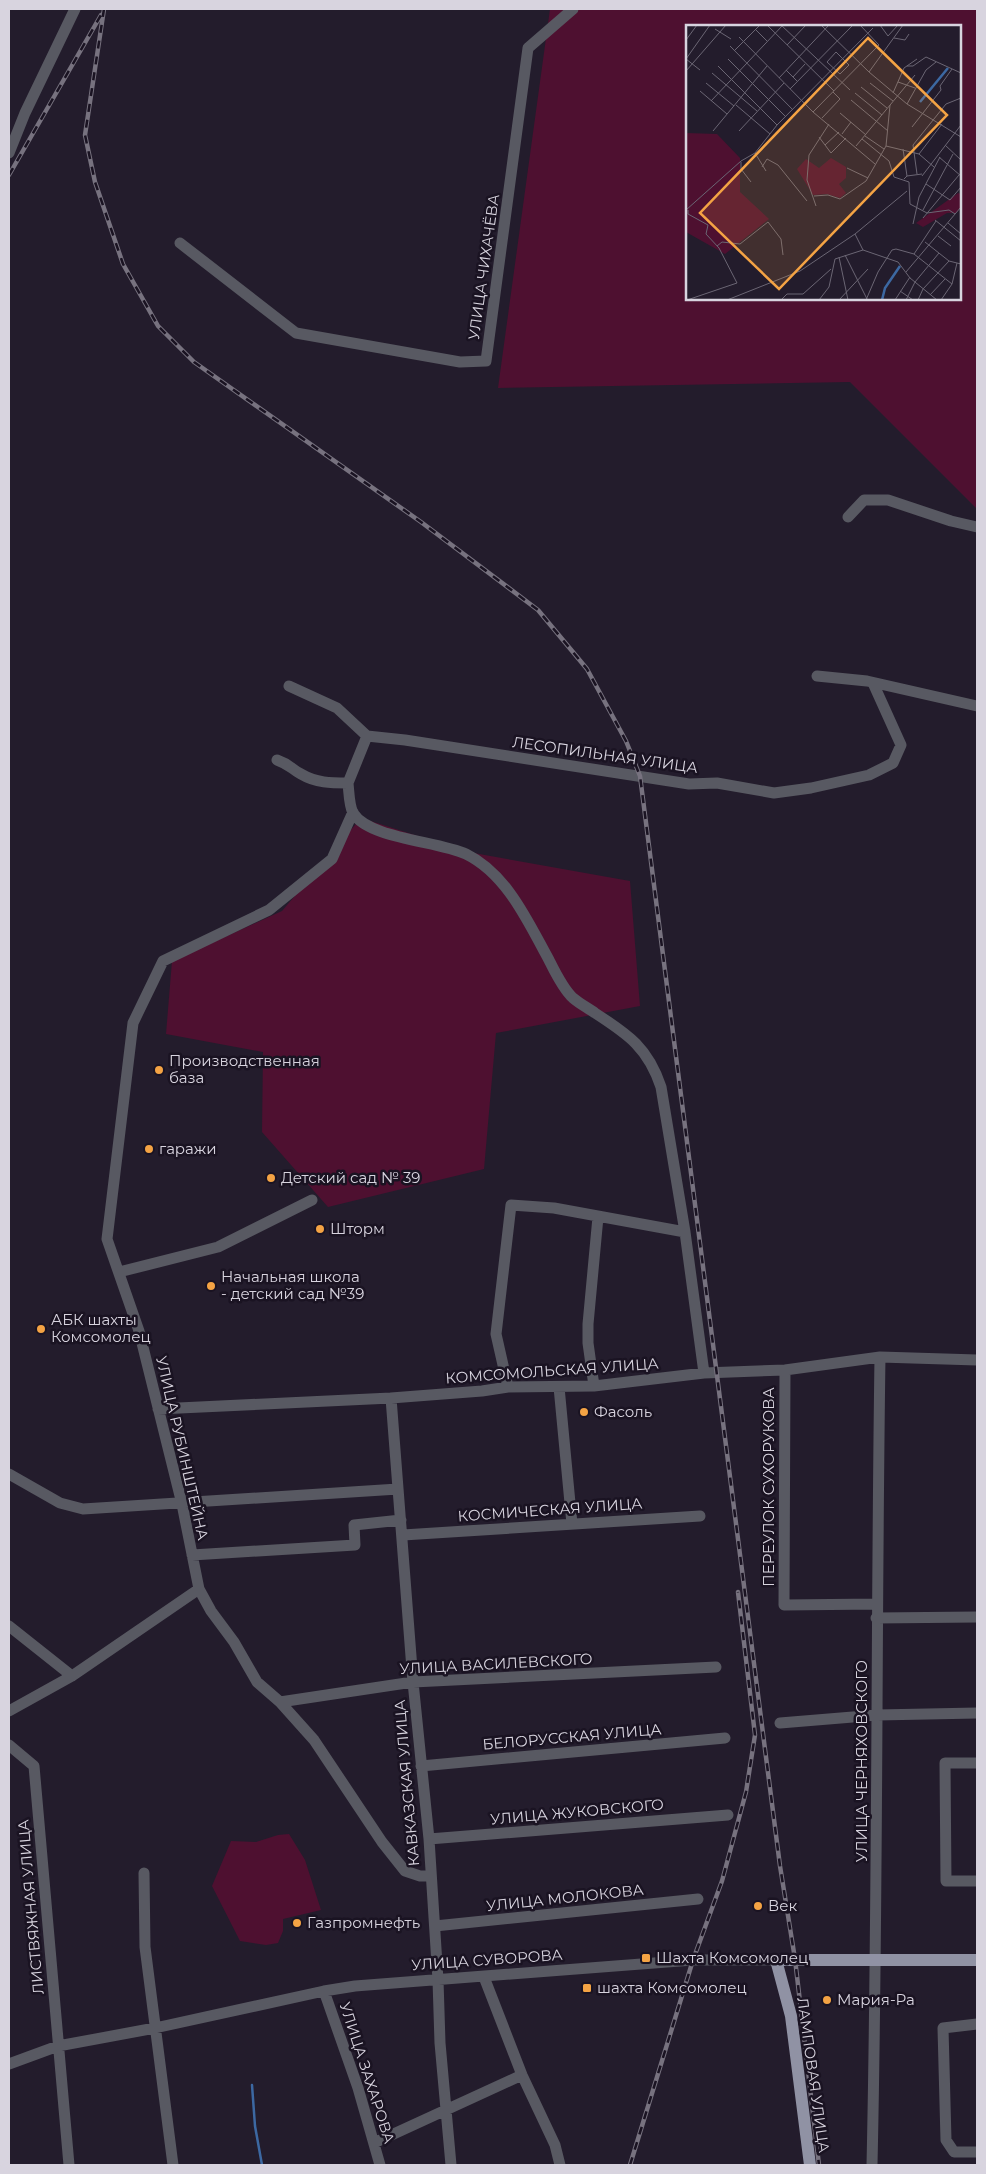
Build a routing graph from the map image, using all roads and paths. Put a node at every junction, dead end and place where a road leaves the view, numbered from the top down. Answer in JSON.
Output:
{"nodes":[{"id":1,"x":75,"y":9,"type":"edge"},
{"id":2,"x":573,"y":9,"type":"edge"},
{"id":3,"x":9,"y":153,"type":"edge"},
{"id":4,"x":180,"y":243,"type":"dead end"},
{"id":5,"x":848,"y":517,"type":"dead end"},
{"id":6,"x":977,"y":527,"type":"edge"},
{"id":7,"x":817,"y":676,"type":"dead end"},
{"id":8,"x":873,"y":683,"type":"junction"},
{"id":9,"x":289,"y":686,"type":"dead end"},
{"id":10,"x":977,"y":706,"type":"edge"},
{"id":11,"x":367,"y":736,"type":"junction"},
{"id":12,"x":277,"y":760,"type":"dead end"},
{"id":13,"x":348,"y":784,"type":"junction"},
{"id":14,"x":353,"y":812,"type":"junction"},
{"id":15,"x":312,"y":1200,"type":"dead end"},
{"id":16,"x":598,"y":1217,"type":"junction"},
{"id":17,"x":684,"y":1232,"type":"junction"},
{"id":18,"x":119,"y":1272,"type":"junction"},
{"id":19,"x":880,"y":1357,"type":"junction"},
{"id":20,"x":977,"y":1360,"type":"edge"},
{"id":21,"x":785,"y":1370,"type":"junction"},
{"id":22,"x":704,"y":1373,"type":"junction"},
{"id":23,"x":594,"y":1386,"type":"junction"},
{"id":24,"x":508,"y":1387,"type":"junction"},
{"id":25,"x":559,"y":1387,"type":"junction"},
{"id":26,"x":391,"y":1398,"type":"junction"},
{"id":27,"x":158,"y":1409,"type":"junction"},
{"id":28,"x":9,"y":1474,"type":"edge"},
{"id":29,"x":398,"y":1490,"type":"junction"},
{"id":30,"x":182,"y":1504,"type":"junction"},
{"id":31,"x":700,"y":1516,"type":"dead end"},
{"id":32,"x":401,"y":1520,"type":"junction"},
{"id":33,"x":572,"y":1524,"type":"junction"},
{"id":34,"x":403,"y":1535,"type":"junction"},
{"id":35,"x":192,"y":1555,"type":"junction"},
{"id":36,"x":199,"y":1589,"type":"junction"},
{"id":37,"x":876,"y":1604,"type":"junction"},
{"id":38,"x":977,"y":1617,"type":"edge"},
{"id":39,"x":876,"y":1618,"type":"junction"},
{"id":40,"x":9,"y":1626,"type":"edge"},
{"id":41,"x":716,"y":1667,"type":"dead end"},
{"id":42,"x":72,"y":1676,"type":"junction"},
{"id":43,"x":413,"y":1682,"type":"junction"},
{"id":44,"x":280,"y":1702,"type":"junction"},
{"id":45,"x":9,"y":1712,"type":"edge"},
{"id":46,"x":977,"y":1712,"type":"edge"},
{"id":47,"x":877,"y":1715,"type":"junction"},
{"id":48,"x":780,"y":1723,"type":"dead end"},
{"id":49,"x":725,"y":1738,"type":"dead end"},
{"id":50,"x":9,"y":1745,"type":"edge"},
{"id":51,"x":977,"y":1763,"type":"edge"},
{"id":52,"x":421,"y":1766,"type":"junction"},
{"id":53,"x":728,"y":1815,"type":"dead end"},
{"id":54,"x":429,"y":1839,"type":"junction"},
{"id":55,"x":144,"y":1873,"type":"dead end"},
{"id":56,"x":431,"y":1876,"type":"junction"},
{"id":57,"x":977,"y":1881,"type":"edge"},
{"id":58,"x":698,"y":1899,"type":"dead end"},
{"id":59,"x":435,"y":1926,"type":"junction"},
{"id":60,"x":877,"y":1959,"type":"junction"},
{"id":61,"x":776,"y":1960,"type":"junction"},
{"id":62,"x":977,"y":1960,"type":"edge"},
{"id":63,"x":484,"y":1977,"type":"junction"},
{"id":64,"x":438,"y":1980,"type":"junction"},
{"id":65,"x":324,"y":1991,"type":"junction"},
{"id":66,"x":977,"y":2024,"type":"edge"},
{"id":67,"x":155,"y":2028,"type":"junction"},
{"id":68,"x":58,"y":2046,"type":"junction"},
{"id":69,"x":9,"y":2064,"type":"edge"},
{"id":70,"x":522,"y":2075,"type":"junction"},
{"id":71,"x":446,"y":2112,"type":"junction"},
{"id":72,"x":374,"y":2143,"type":"junction"},
{"id":73,"x":977,"y":2152,"type":"edge"},
{"id":74,"x":69,"y":2165,"type":"edge"},
{"id":75,"x":173,"y":2165,"type":"edge"},
{"id":76,"x":380,"y":2165,"type":"edge"},
{"id":77,"x":451,"y":2165,"type":"edge"},
{"id":78,"x":560,"y":2165,"type":"edge"},
{"id":79,"x":810,"y":2165,"type":"edge"},
{"id":80,"x":872,"y":2165,"type":"edge"}],
"edges":[{"from":1,"to":3,"type":"street"},
{"from":2,"to":4,"type":"street","name":"УЛИЦА ЧИХАЧЁВА"},
{"from":5,"to":6,"type":"street"},
{"from":7,"to":8,"type":"street"},
{"from":8,"to":10,"type":"street"},
{"from":8,"to":11,"type":"street","name":"ЛЕСОПИЛЬНАЯ УЛИЦА"},
{"from":9,"to":11,"type":"street"},
{"from":11,"to":13,"type":"street"},
{"from":12,"to":13,"type":"street"},
{"from":13,"to":14,"type":"street"},
{"from":14,"to":17,"type":"street"},
{"from":14,"to":18,"type":"street","name":"УЛИЦА РУБИНШТЕЙНА"},
{"from":15,"to":18,"type":"street"},
{"from":16,"to":17,"type":"street"},
{"from":16,"to":23,"type":"street"},
{"from":16,"to":24,"type":"street"},
{"from":17,"to":22,"type":"street"},
{"from":18,"to":27,"type":"street","name":"УЛИЦА РУБИНШТЕЙНА"},
{"from":19,"to":20,"type":"street","name":"КОМСОМОЛЬСКАЯ УЛИЦА"},
{"from":19,"to":21,"type":"street","name":"КОМСОМОЛЬСКАЯ УЛИЦА"},
{"from":19,"to":37,"type":"street","name":"УЛИЦА ЧЕРНЯХОВСКОГО"},
{"from":21,"to":22,"type":"street","name":"КОМСОМОЛЬСКАЯ УЛИЦА"},
{"from":21,"to":37,"type":"street","name":"ПЕРЕУЛОК СУХОРУКОВА"},
{"from":22,"to":23,"type":"street","name":"КОМСОМОЛЬСКАЯ УЛИЦА"},
{"from":23,"to":25,"type":"street","name":"КОМСОМОЛЬСКАЯ УЛИЦА"},
{"from":24,"to":25,"type":"street","name":"КОМСОМОЛЬСКАЯ УЛИЦА"},
{"from":24,"to":26,"type":"street","name":"КОМСОМОЛЬСКАЯ УЛИЦА"},
{"from":25,"to":33,"type":"street"},
{"from":26,"to":27,"type":"street","name":"КОМСОМОЛЬСКАЯ УЛИЦА"},
{"from":26,"to":29,"type":"street","name":"КАВКАЗСКАЯ УЛИЦА"},
{"from":27,"to":30,"type":"street","name":"УЛИЦА РУБИНШТЕЙНА"},
{"from":28,"to":30,"type":"street"},
{"from":29,"to":30,"type":"street"},
{"from":29,"to":32,"type":"street","name":"КАВКАЗСКАЯ УЛИЦА"},
{"from":30,"to":35,"type":"street","name":"УЛИЦА РУБИНШТЕЙНА"},
{"from":31,"to":33,"type":"street","name":"КОСМИЧЕСКАЯ УЛИЦА"},
{"from":32,"to":34,"type":"street","name":"КАВКАЗСКАЯ УЛИЦА"},
{"from":32,"to":35,"type":"street"},
{"from":33,"to":34,"type":"street","name":"КОСМИЧЕСКАЯ УЛИЦА"},
{"from":34,"to":43,"type":"street","name":"КАВКАЗСКАЯ УЛИЦА"},
{"from":35,"to":36,"type":"street","name":"УЛИЦА РУБИНШТЕЙНА"},
{"from":36,"to":42,"type":"street"},
{"from":36,"to":44,"type":"street","name":"УЛИЦА РУБИНШТЕЙНА"},
{"from":37,"to":39,"type":"street","name":"УЛИЦА ЧЕРНЯХОВСКОГО"},
{"from":38,"to":39,"type":"street"},
{"from":39,"to":47,"type":"street","name":"УЛИЦА ЧЕРНЯХОВСКОГО"},
{"from":40,"to":42,"type":"street"},
{"from":41,"to":43,"type":"street","name":"УЛИЦА ВАСИЛЕВСКОГО"},
{"from":42,"to":45,"type":"street"},
{"from":43,"to":44,"type":"street","name":"УЛИЦА ВАСИЛЕВСКОГО"},
{"from":43,"to":52,"type":"street","name":"КАВКАЗСКАЯ УЛИЦА"},
{"from":44,"to":56,"type":"street","name":"УЛИЦА РУБИНШТЕЙНА"},
{"from":46,"to":47,"type":"street"},
{"from":47,"to":48,"type":"street"},
{"from":47,"to":60,"type":"street","name":"УЛИЦА ЧЕРНЯХОВСКОГО"},
{"from":49,"to":52,"type":"street","name":"БЕЛОРУССКАЯ УЛИЦА"},
{"from":50,"to":68,"type":"street","name":"ЛИСТВЯЖНАЯ УЛИЦА"},
{"from":51,"to":57,"type":"street"},
{"from":52,"to":54,"type":"street","name":"КАВКАЗСКАЯ УЛИЦА"},
{"from":53,"to":54,"type":"street","name":"УЛИЦА ЖУКОВСКОГО"},
{"from":54,"to":56,"type":"street","name":"КАВКАЗСКАЯ УЛИЦА"},
{"from":55,"to":67,"type":"street"},
{"from":56,"to":59,"type":"street","name":"КАВКАЗСКАЯ УЛИЦА"},
{"from":58,"to":59,"type":"street","name":"УЛИЦА МОЛОКОВА"},
{"from":59,"to":64,"type":"street","name":"КАВКАЗСКАЯ УЛИЦА"},
{"from":60,"to":61,"type":"main road","name":"УЛИЦА СУВОРОВА"},
{"from":60,"to":62,"type":"main road","name":"УЛИЦА СУВОРОВА"},
{"from":60,"to":80,"type":"street","name":"УЛИЦА ЧЕРНЯХОВСКОГО"},
{"from":61,"to":63,"type":"street","name":"УЛИЦА СУВОРОВА"},
{"from":61,"to":79,"type":"main road","name":"ЛАМПОВАЯ УЛИЦА"},
{"from":63,"to":64,"type":"street","name":"УЛИЦА СУВОРОВА"},
{"from":63,"to":70,"type":"street"},
{"from":64,"to":65,"type":"street","name":"УЛИЦА СУВОРОВА"},
{"from":64,"to":71,"type":"street","name":"КАВКАЗСКАЯ УЛИЦА"},
{"from":65,"to":67,"type":"street","name":"УЛИЦА СУВОРОВА"},
{"from":65,"to":72,"type":"street","name":"УЛИЦА ЗАХАРОВА"},
{"from":66,"to":73,"type":"street"},
{"from":67,"to":68,"type":"street","name":"УЛИЦА СУВОРОВА"},
{"from":67,"to":75,"type":"street"},
{"from":68,"to":69,"type":"street","name":"УЛИЦА СУВОРОВА"},
{"from":68,"to":74,"type":"street","name":"ЛИСТВЯЖНАЯ УЛИЦА"},
{"from":70,"to":71,"type":"street"},
{"from":70,"to":78,"type":"street"},
{"from":71,"to":72,"type":"street"},
{"from":71,"to":77,"type":"street","name":"КАВКАЗСКАЯ УЛИЦА"},
{"from":72,"to":76,"type":"street","name":"УЛИЦА ЗАХАРОВА"}]}
